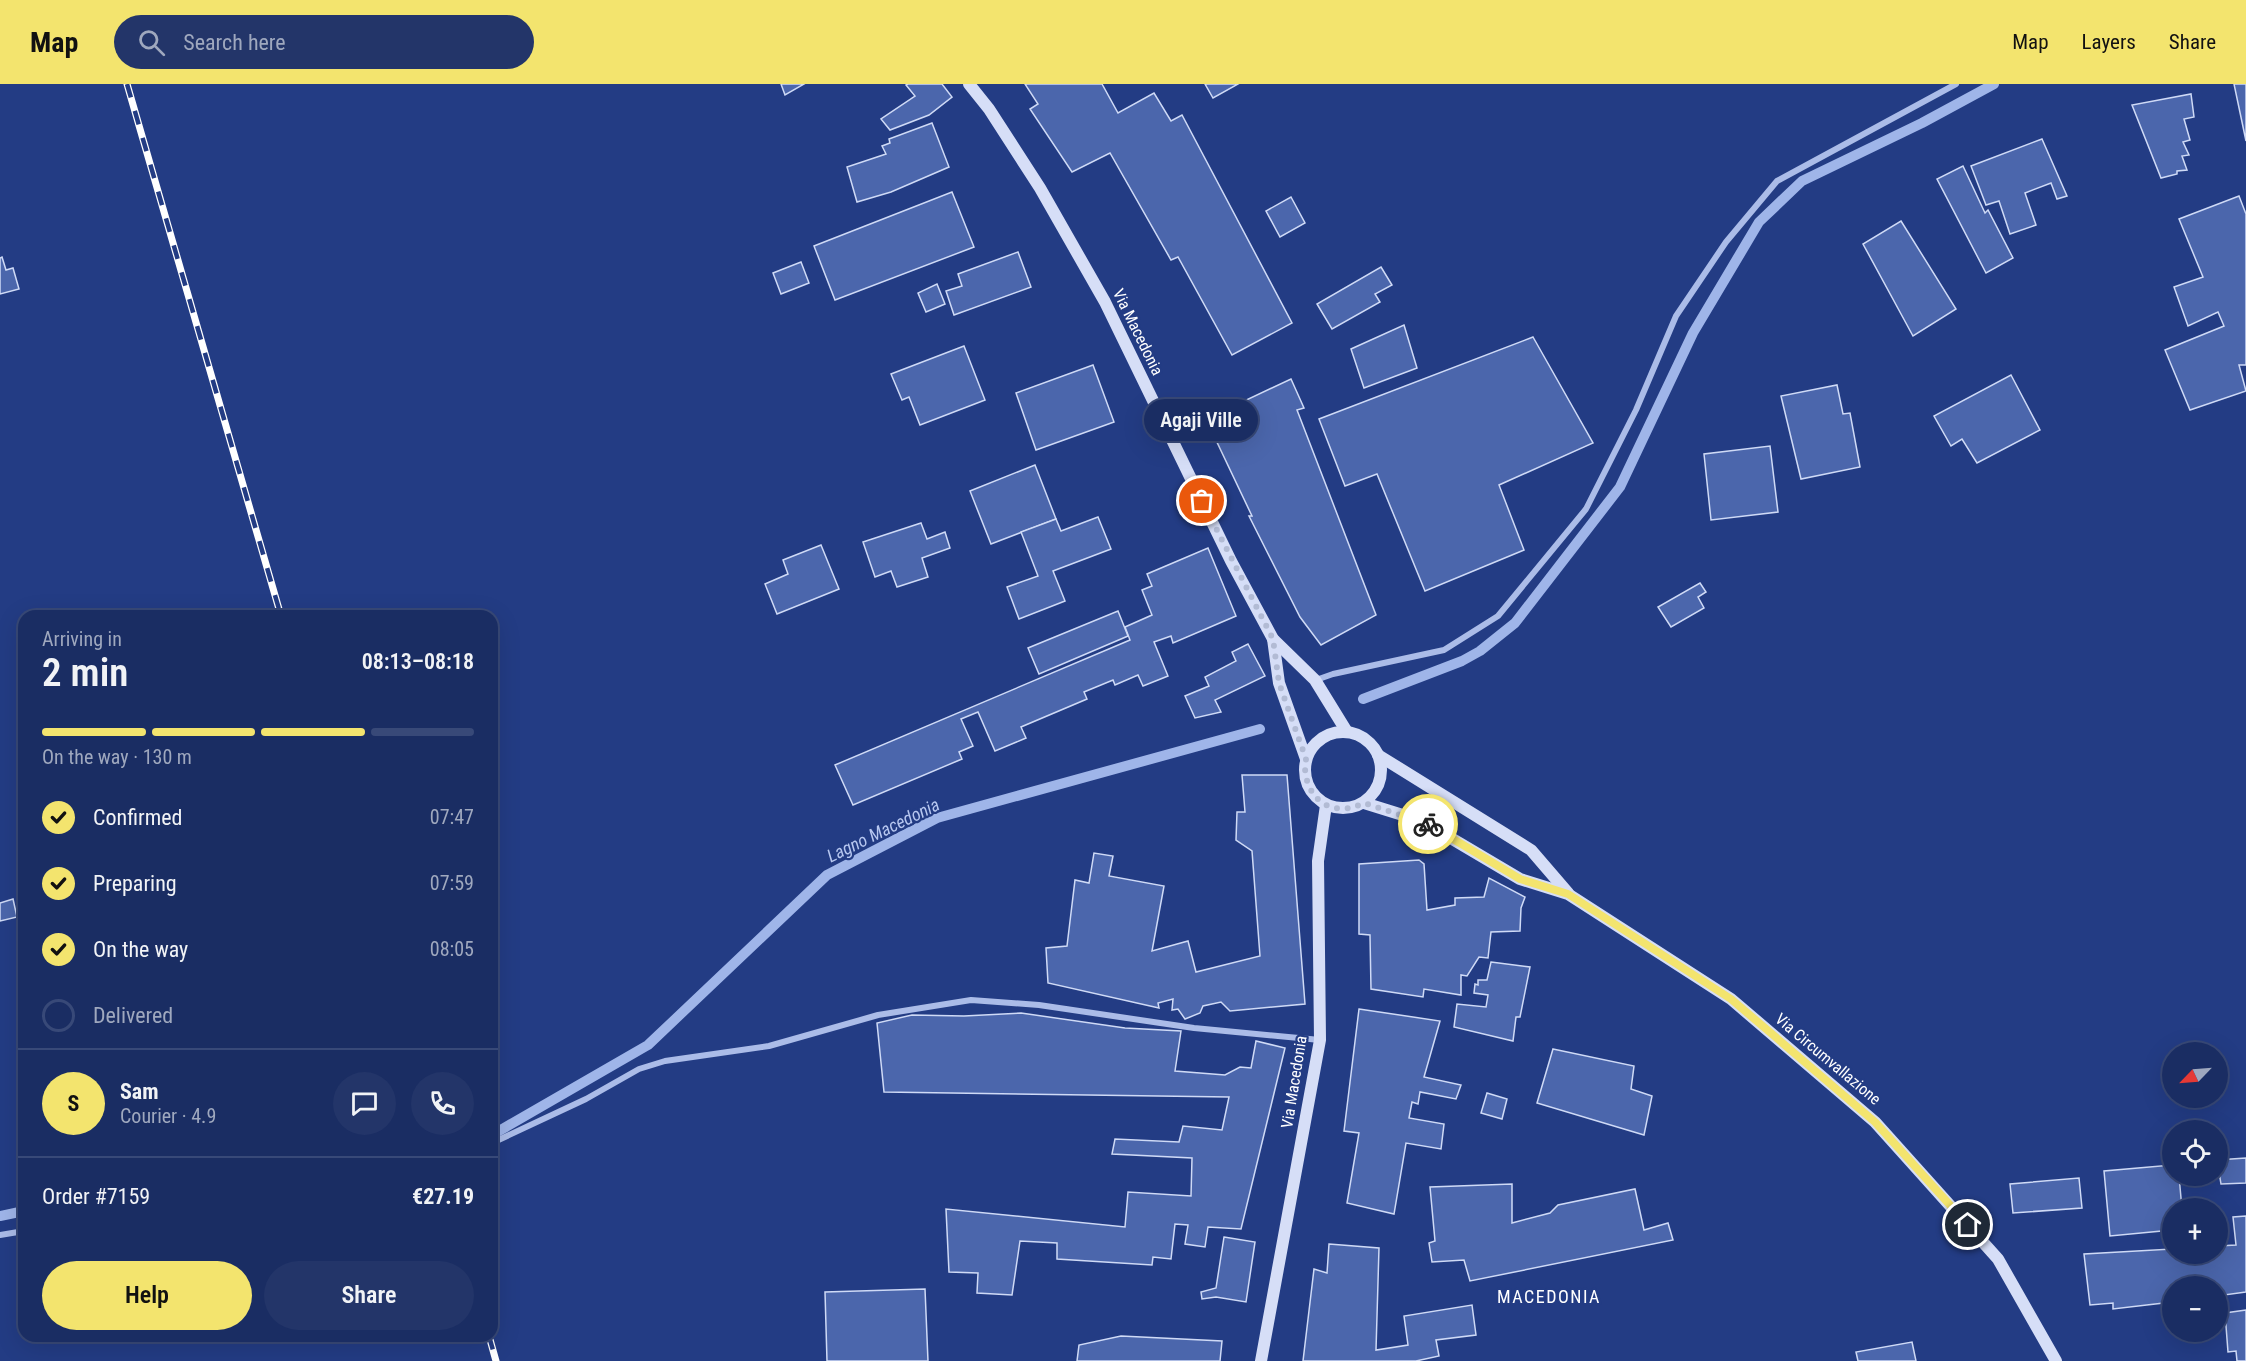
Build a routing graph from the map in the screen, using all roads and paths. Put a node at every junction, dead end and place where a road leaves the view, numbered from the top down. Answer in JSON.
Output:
{"nodes":[{"id":1,"x":969,"y":84,"type":"edge"},
{"id":2,"x":1956,"y":84,"type":"edge"},
{"id":3,"x":1273,"y":639,"type":"junction"},
{"id":4,"x":1315,"y":680,"type":"junction"},
{"id":5,"x":1347,"y":732,"type":"junction"},
{"id":6,"x":1378,"y":755,"type":"junction"},
{"id":7,"x":1306,"y":759,"type":"junction"},
{"id":8,"x":1364,"y":803,"type":"junction"},
{"id":9,"x":1326,"y":805,"type":"junction"},
{"id":10,"x":1568,"y":894,"type":"junction"},
{"id":11,"x":1320,"y":1040,"type":"junction"},
{"id":12,"x":498,"y":1140,"type":"edge"},
{"id":13,"x":18,"y":1232,"type":"edge"},
{"id":14,"x":0,"y":1235,"type":"edge"},
{"id":15,"x":1261,"y":1361,"type":"edge"},
{"id":16,"x":2056,"y":1361,"type":"edge"}],
"edges":[{"from":1,"to":3,"type":"main road","name":"Via Macedonia"},
{"from":2,"to":4,"type":"street"},
{"from":3,"to":4,"type":"main road","name":"Via Macedonia"},
{"from":3,"to":7,"type":"main road","name":"Via Macedonia"},
{"from":4,"to":5,"type":"main road","name":"Via Macedonia"},
{"from":5,"to":6,"type":"main road"},
{"from":5,"to":7,"type":"main road"},
{"from":6,"to":8,"type":"main road"},
{"from":6,"to":10,"type":"main road","name":"Via Circumvallazione"},
{"from":7,"to":9,"type":"main road"},
{"from":8,"to":9,"type":"main road"},
{"from":8,"to":10,"type":"main road","name":"Via Circumvallazione"},
{"from":9,"to":11,"type":"main road","name":"Via Macedonia"},
{"from":10,"to":16,"type":"main road","name":"Via Circumvallazione"},
{"from":11,"to":12,"type":"street"},
{"from":11,"to":15,"type":"main road","name":"Via Macedonia"},
{"from":13,"to":14,"type":"street"}]}
